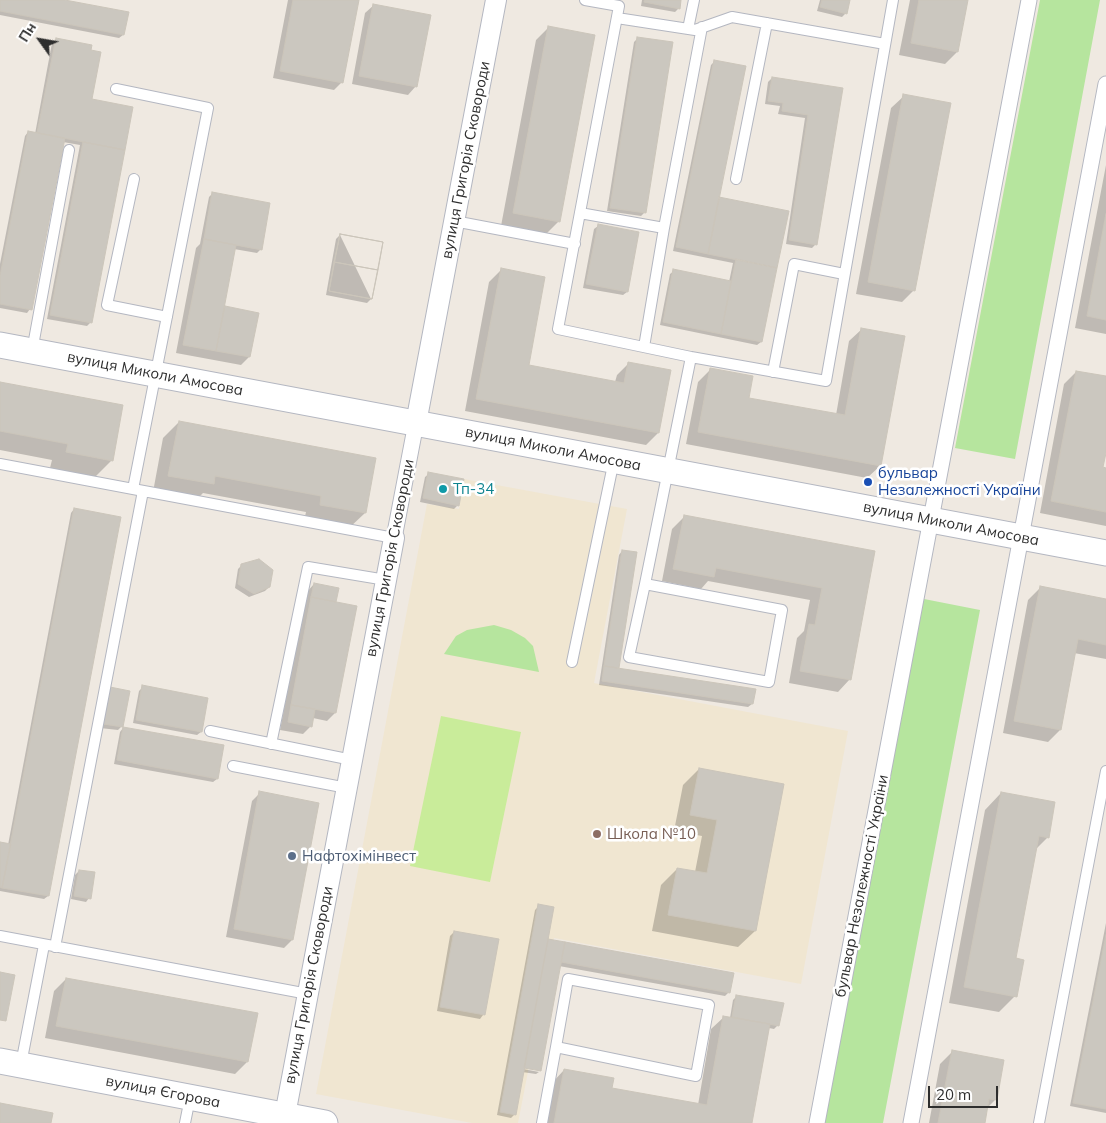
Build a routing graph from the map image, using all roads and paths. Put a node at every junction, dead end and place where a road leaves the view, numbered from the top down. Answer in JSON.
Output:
{"nodes":[{"id":1,"x":496,"y":0,"type":"edge"},
{"id":2,"x":585,"y":0,"type":"edge"},
{"id":3,"x":694,"y":0,"type":"edge"},
{"id":4,"x":893,"y":0,"type":"edge"},
{"id":5,"x":1029,"y":0,"type":"edge"},
{"id":6,"x":620,"y":3,"type":"edge"},
{"id":7,"x":617,"y":18,"type":"junction"},
{"id":8,"x":767,"y":23,"type":"junction"},
{"id":9,"x":702,"y":27,"type":"junction"},
{"id":10,"x":688,"y":28,"type":"junction"},
{"id":11,"x":885,"y":44,"type":"junction"},
{"id":12,"x":1106,"y":84,"type":"edge"},
{"id":13,"x":116,"y":89,"type":"dead end"},
{"id":14,"x":69,"y":150,"type":"dead end"},
{"id":15,"x":134,"y":179,"type":"dead end"},
{"id":16,"x":736,"y":179,"type":"dead end"},
{"id":17,"x":580,"y":213,"type":"junction"},
{"id":18,"x":454,"y":221,"type":"junction"},
{"id":19,"x":664,"y":228,"type":"junction"},
{"id":20,"x":574,"y":244,"type":"junction"},
{"id":21,"x":844,"y":274,"type":"junction"},
{"id":22,"x":166,"y":317,"type":"junction"},
{"id":23,"x":0,"y":345,"type":"edge"},
{"id":24,"x":644,"y":347,"type":"junction"},
{"id":25,"x":32,"y":351,"type":"junction"},
{"id":26,"x":691,"y":357,"type":"junction"},
{"id":27,"x":773,"y":372,"type":"junction"},
{"id":28,"x":156,"y":374,"type":"junction"},
{"id":29,"x":416,"y":423,"type":"junction"},
{"id":30,"x":614,"y":460,"type":"junction"},
{"id":31,"x":0,"y":464,"type":"edge"},
{"id":32,"x":667,"y":470,"type":"junction"},
{"id":33,"x":138,"y":490,"type":"junction"},
{"id":34,"x":931,"y":520,"type":"junction"},
{"id":35,"x":1021,"y":537,"type":"junction"},
{"id":36,"x":394,"y":538,"type":"junction"},
{"id":37,"x":1106,"y":553,"type":"edge"},
{"id":38,"x":386,"y":580,"type":"junction"},
{"id":39,"x":645,"y":584,"type":"junction"},
{"id":40,"x":572,"y":662,"type":"dead end"},
{"id":41,"x":210,"y":731,"type":"dead end"},
{"id":42,"x":272,"y":744,"type":"junction"},
{"id":43,"x":352,"y":760,"type":"junction"},
{"id":44,"x":233,"y":766,"type":"dead end"},
{"id":45,"x":1106,"y":771,"type":"edge"},
{"id":46,"x":347,"y":788,"type":"junction"},
{"id":47,"x":0,"y":936,"type":"edge"},
{"id":48,"x":44,"y":945,"type":"junction"},
{"id":49,"x":55,"y":947,"type":"junction"},
{"id":50,"x":308,"y":994,"type":"junction"},
{"id":51,"x":556,"y":1047,"type":"junction"},
{"id":52,"x":11,"y":1063,"type":"edge"},
{"id":53,"x":190,"y":1098,"type":"junction"},
{"id":54,"x":285,"y":1115,"type":"junction"},
{"id":55,"x":185,"y":1123,"type":"edge"},
{"id":56,"x":325,"y":1123,"type":"edge"},
{"id":57,"x":542,"y":1123,"type":"edge"},
{"id":58,"x":817,"y":1123,"type":"edge"},
{"id":59,"x":911,"y":1123,"type":"edge"},
{"id":60,"x":1039,"y":1123,"type":"edge"}],
"edges":[{"from":1,"to":18,"type":"street","name":"вулиця Григорія Сковороди"},
{"from":2,"to":6,"type":"lane"},
{"from":3,"to":10,"type":"lane"},
{"from":4,"to":11,"type":"lane"},
{"from":5,"to":34,"type":"street","name":"бульвар Незалежності України"},
{"from":6,"to":7,"type":"lane"},
{"from":7,"to":10,"type":"lane"},
{"from":7,"to":17,"type":"lane"},
{"from":8,"to":9,"type":"lane"},
{"from":8,"to":11,"type":"lane"},
{"from":8,"to":16,"type":"lane"},
{"from":9,"to":10,"type":"lane"},
{"from":9,"to":19,"type":"lane"},
{"from":11,"to":21,"type":"lane"},
{"from":12,"to":35,"type":"street"},
{"from":13,"to":22,"type":"lane"},
{"from":14,"to":25,"type":"lane"},
{"from":15,"to":22,"type":"lane"},
{"from":17,"to":19,"type":"lane"},
{"from":17,"to":20,"type":"lane"},
{"from":18,"to":20,"type":"lane"},
{"from":18,"to":29,"type":"street","name":"вулиця Григорія Сковороди"},
{"from":19,"to":24,"type":"lane"},
{"from":20,"to":24,"type":"lane"},
{"from":21,"to":27,"type":"lane"},
{"from":21,"to":27,"type":"lane"},
{"from":22,"to":28,"type":"lane"},
{"from":23,"to":25,"type":"street","name":"вулиця Миколи Амосова"},
{"from":24,"to":26,"type":"lane"},
{"from":25,"to":28,"type":"street","name":"вулиця Миколи Амосова"},
{"from":26,"to":27,"type":"lane"},
{"from":26,"to":32,"type":"lane"},
{"from":28,"to":29,"type":"street","name":"вулиця Миколи Амосова"},
{"from":28,"to":33,"type":"lane"},
{"from":29,"to":30,"type":"street","name":"вулиця Миколи Амосова"},
{"from":29,"to":36,"type":"street","name":"вулиця Григорія Сковороди"},
{"from":30,"to":32,"type":"street","name":"вулиця Миколи Амосова"},
{"from":30,"to":40,"type":"lane"},
{"from":31,"to":33,"type":"lane"},
{"from":32,"to":34,"type":"street","name":"вулиця Миколи Амосова"},
{"from":32,"to":39,"type":"lane"},
{"from":33,"to":36,"type":"lane"},
{"from":33,"to":49,"type":"lane"},
{"from":34,"to":35,"type":"street","name":"вулиця Миколи Амосова"},
{"from":34,"to":58,"type":"street","name":"бульвар Незалежності України"},
{"from":35,"to":37,"type":"street","name":"вулиця Миколи Амосова"},
{"from":35,"to":59,"type":"street"},
{"from":36,"to":38,"type":"street","name":"вулиця Григорія Сковороди"},
{"from":38,"to":42,"type":"lane"},
{"from":38,"to":43,"type":"street","name":"вулиця Григорія Сковороди"},
{"from":39,"to":39,"type":"lane"},
{"from":41,"to":42,"type":"lane"},
{"from":42,"to":43,"type":"lane"},
{"from":43,"to":46,"type":"street","name":"вулиця Григорія Сковороди"},
{"from":44,"to":46,"type":"lane"},
{"from":45,"to":60,"type":"lane"},
{"from":46,"to":50,"type":"street","name":"вулиця Григорія Сковороди"},
{"from":47,"to":48,"type":"lane"},
{"from":48,"to":49,"type":"lane"},
{"from":48,"to":52,"type":"lane"},
{"from":49,"to":50,"type":"lane"},
{"from":50,"to":54,"type":"street","name":"вулиця Григорія Сковороди"},
{"from":51,"to":51,"type":"lane"},
{"from":51,"to":57,"type":"lane"},
{"from":52,"to":53,"type":"street","name":"вулиця Єгорова"},
{"from":53,"to":54,"type":"street","name":"вулиця Єгорова"},
{"from":53,"to":55,"type":"lane"},
{"from":54,"to":56,"type":"street","name":"вулиця Єгорова"}]}
